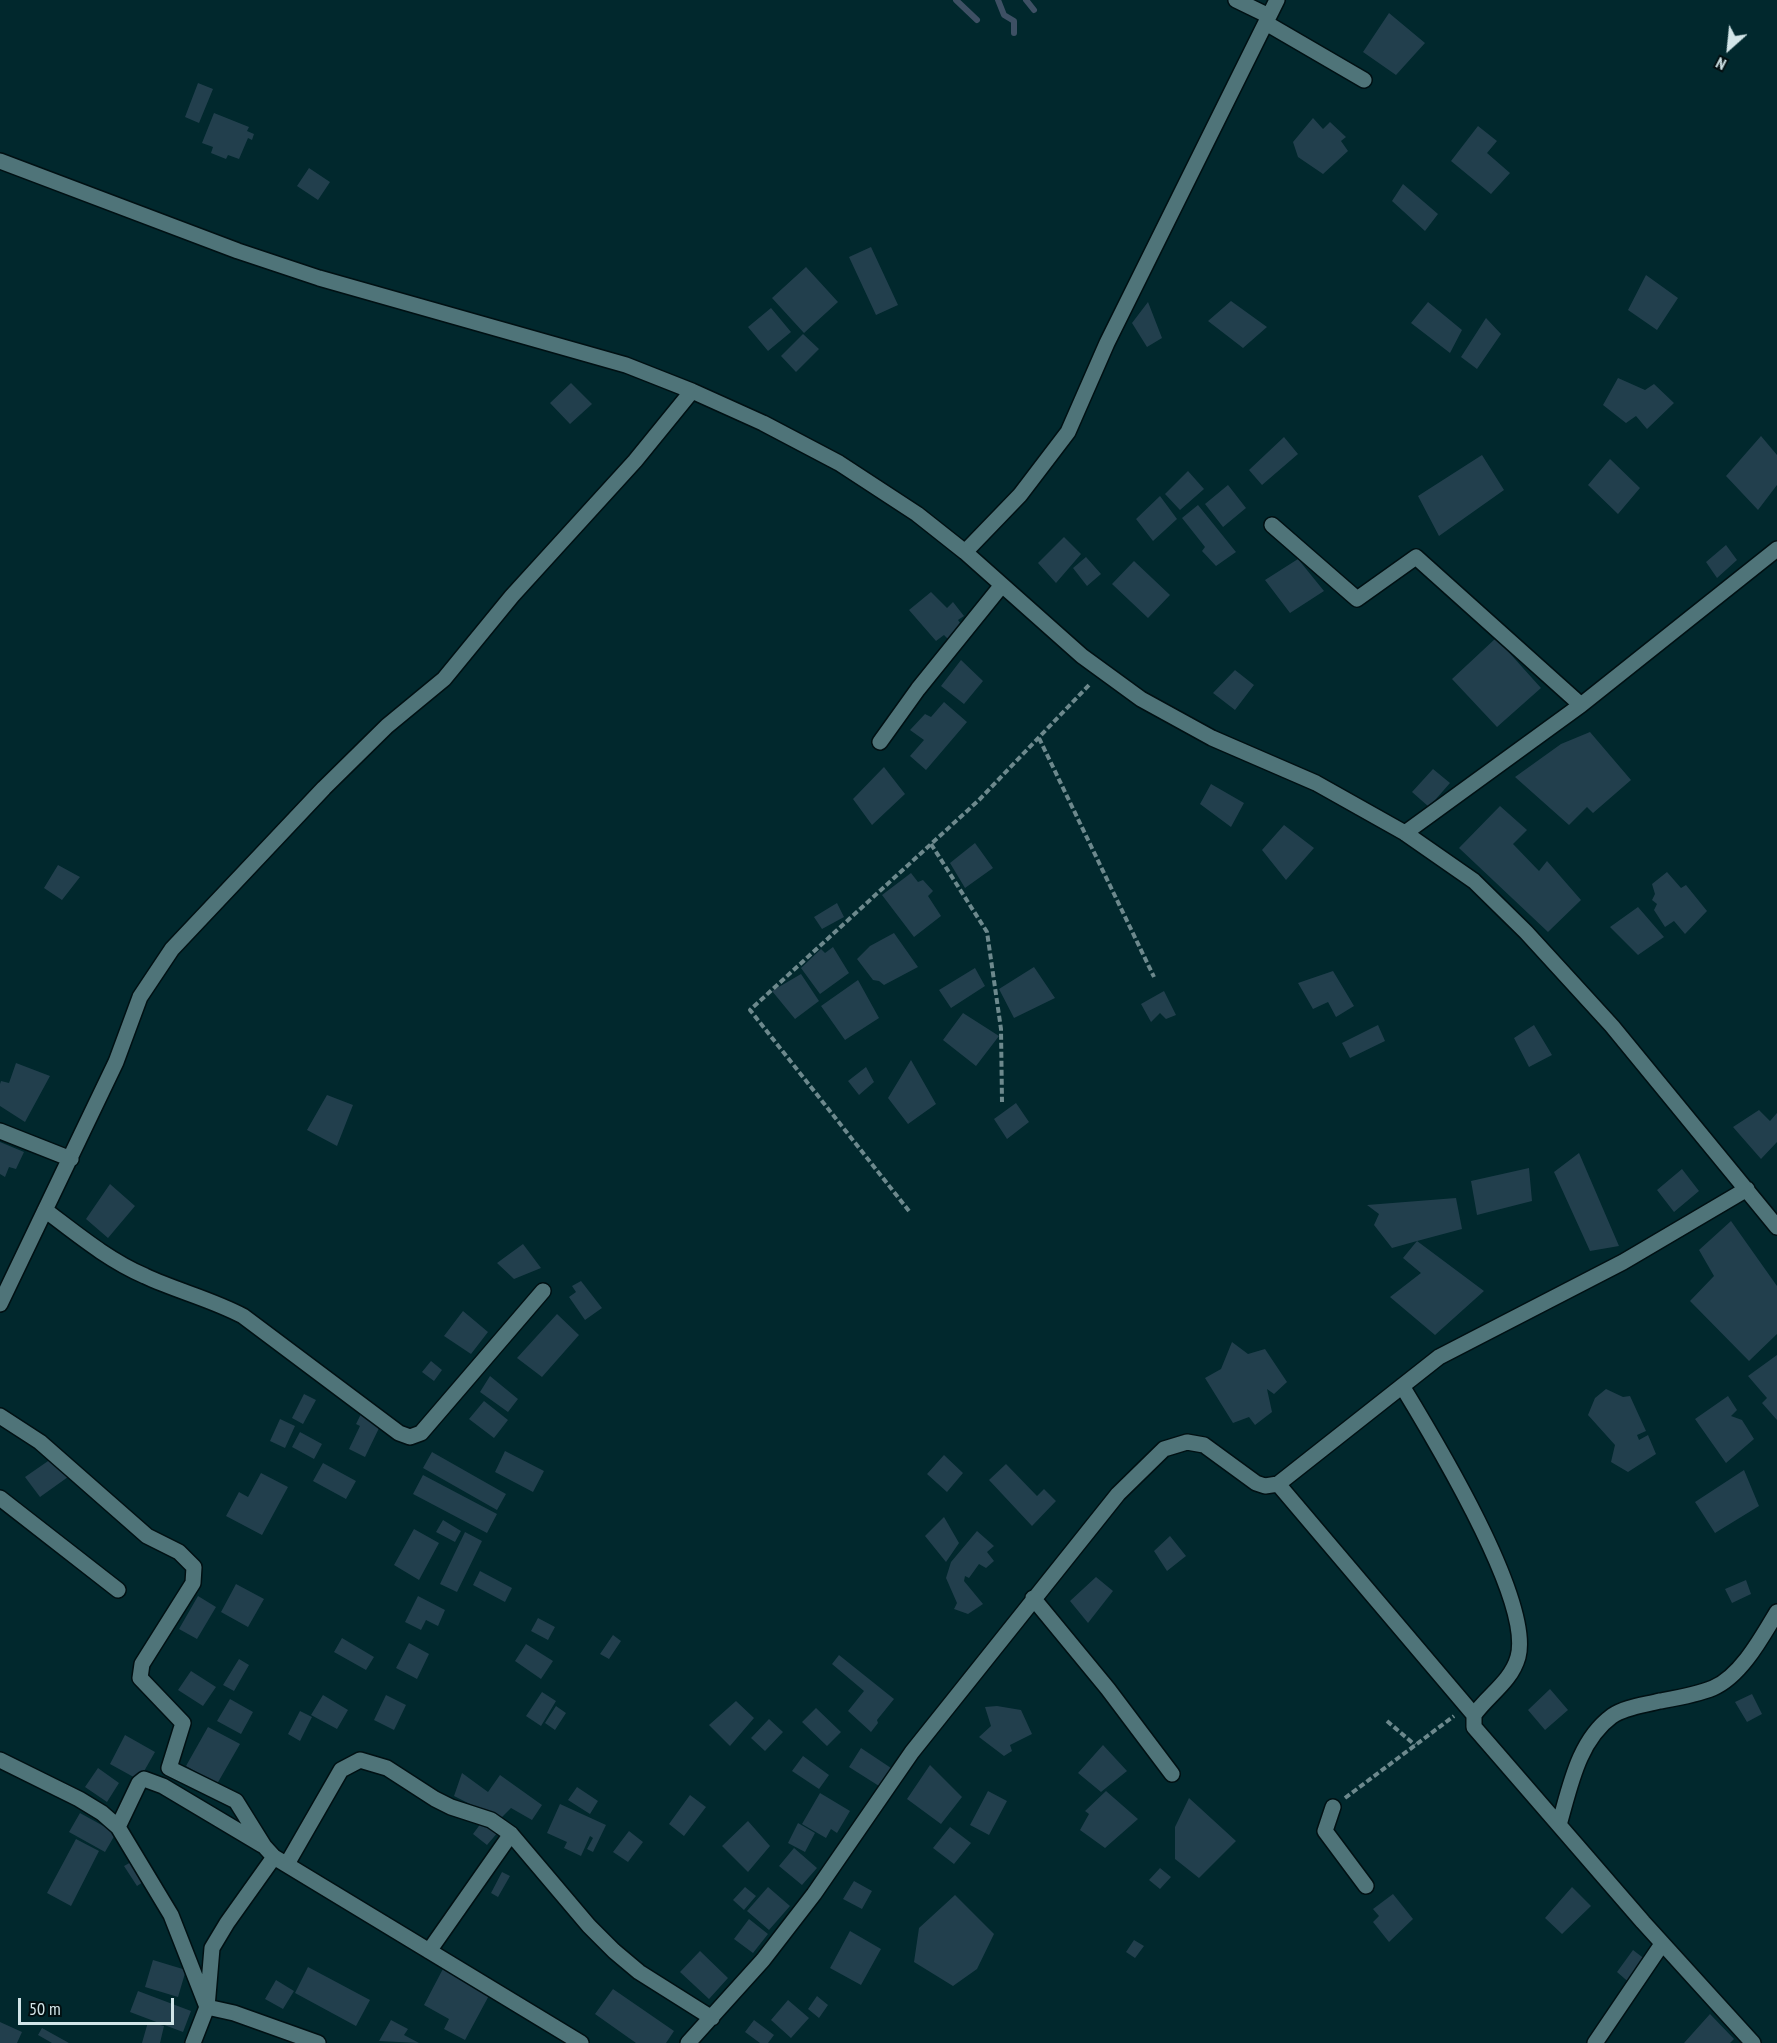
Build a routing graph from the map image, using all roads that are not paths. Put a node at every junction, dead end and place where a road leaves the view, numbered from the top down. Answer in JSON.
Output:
{"nodes":[{"id":1,"x":1236,"y":0,"type":"edge"},
{"id":2,"x":1277,"y":0,"type":"edge"},
{"id":3,"x":1267,"y":20,"type":"junction"},
{"id":4,"x":1364,"y":80,"type":"dead end"},
{"id":5,"x":0,"y":161,"type":"edge"},
{"id":6,"x":692,"y":391,"type":"junction"},
{"id":7,"x":1272,"y":525,"type":"dead end"},
{"id":8,"x":1777,"y":549,"type":"edge"},
{"id":9,"x":965,"y":552,"type":"junction"},
{"id":10,"x":1002,"y":585,"type":"junction"},
{"id":11,"x":1581,"y":705,"type":"junction"},
{"id":12,"x":880,"y":742,"type":"dead end"},
{"id":13,"x":1405,"y":833,"type":"junction"},
{"id":14,"x":0,"y":1131,"type":"edge"},
{"id":15,"x":71,"y":1159,"type":"junction"},
{"id":16,"x":1747,"y":1189,"type":"junction"},
{"id":17,"x":45,"y":1210,"type":"junction"},
{"id":18,"x":1777,"y":1227,"type":"edge"},
{"id":19,"x":543,"y":1291,"type":"dead end"},
{"id":20,"x":0,"y":1304,"type":"edge"},
{"id":21,"x":1402,"y":1386,"type":"junction"},
{"id":22,"x":0,"y":1416,"type":"edge"},
{"id":23,"x":1278,"y":1484,"type":"junction"},
{"id":24,"x":0,"y":1498,"type":"edge"},
{"id":25,"x":118,"y":1590,"type":"dead end"},
{"id":26,"x":1033,"y":1598,"type":"junction"},
{"id":27,"x":1777,"y":1612,"type":"edge"},
{"id":28,"x":1470,"y":1711,"type":"junction"},
{"id":29,"x":0,"y":1760,"type":"edge"},
{"id":30,"x":1172,"y":1774,"type":"dead end"},
{"id":31,"x":1333,"y":1807,"type":"road end"},
{"id":32,"x":1559,"y":1825,"type":"junction"},
{"id":33,"x":118,"y":1827,"type":"junction"},
{"id":34,"x":511,"y":1834,"type":"junction"},
{"id":35,"x":275,"y":1856,"type":"junction"},
{"id":36,"x":1366,"y":1886,"type":"dead end"},
{"id":37,"x":1662,"y":1944,"type":"junction"},
{"id":38,"x":429,"y":1951,"type":"junction"},
{"id":39,"x":207,"y":2007,"type":"junction"},
{"id":40,"x":712,"y":2018,"type":"junction"},
{"id":41,"x":193,"y":2043,"type":"edge"},
{"id":42,"x":318,"y":2043,"type":"edge"},
{"id":43,"x":581,"y":2043,"type":"edge"},
{"id":44,"x":688,"y":2043,"type":"edge"},
{"id":45,"x":1595,"y":2043,"type":"edge"},
{"id":46,"x":1753,"y":2043,"type":"edge"}],
"edges":[{"from":1,"to":3,"type":"street"},
{"from":2,"to":3,"type":"street"},
{"from":3,"to":4,"type":"street"},
{"from":3,"to":9,"type":"street"},
{"from":5,"to":6,"type":"street"},
{"from":6,"to":9,"type":"street"},
{"from":6,"to":15,"type":"street"},
{"from":7,"to":11,"type":"street"},
{"from":8,"to":11,"type":"street"},
{"from":9,"to":10,"type":"street"},
{"from":10,"to":12,"type":"street"},
{"from":10,"to":13,"type":"street"},
{"from":11,"to":13,"type":"street"},
{"from":13,"to":16,"type":"street"},
{"from":14,"to":15,"type":"street"},
{"from":15,"to":17,"type":"street"},
{"from":16,"to":18,"type":"street"},
{"from":16,"to":21,"type":"street"},
{"from":17,"to":19,"type":"street"},
{"from":17,"to":20,"type":"street"},
{"from":21,"to":23,"type":"street"},
{"from":21,"to":28,"type":"street"},
{"from":22,"to":35,"type":"street"},
{"from":23,"to":26,"type":"street"},
{"from":23,"to":28,"type":"street"},
{"from":24,"to":25,"type":"street"},
{"from":26,"to":30,"type":"street"},
{"from":26,"to":40,"type":"street"},
{"from":27,"to":32,"type":"street"},
{"from":28,"to":32,"type":"street"},
{"from":29,"to":33,"type":"street"},
{"from":31,"to":36,"type":"street"},
{"from":32,"to":37,"type":"street"},
{"from":33,"to":35,"type":"street"},
{"from":33,"to":39,"type":"street"},
{"from":34,"to":35,"type":"street"},
{"from":34,"to":38,"type":"street"},
{"from":34,"to":40,"type":"street"},
{"from":35,"to":38,"type":"street"},
{"from":35,"to":39,"type":"street"},
{"from":37,"to":45,"type":"street"},
{"from":37,"to":46,"type":"street"},
{"from":38,"to":43,"type":"street"},
{"from":39,"to":41,"type":"street"},
{"from":39,"to":42,"type":"street"},
{"from":40,"to":44,"type":"street"}]}
